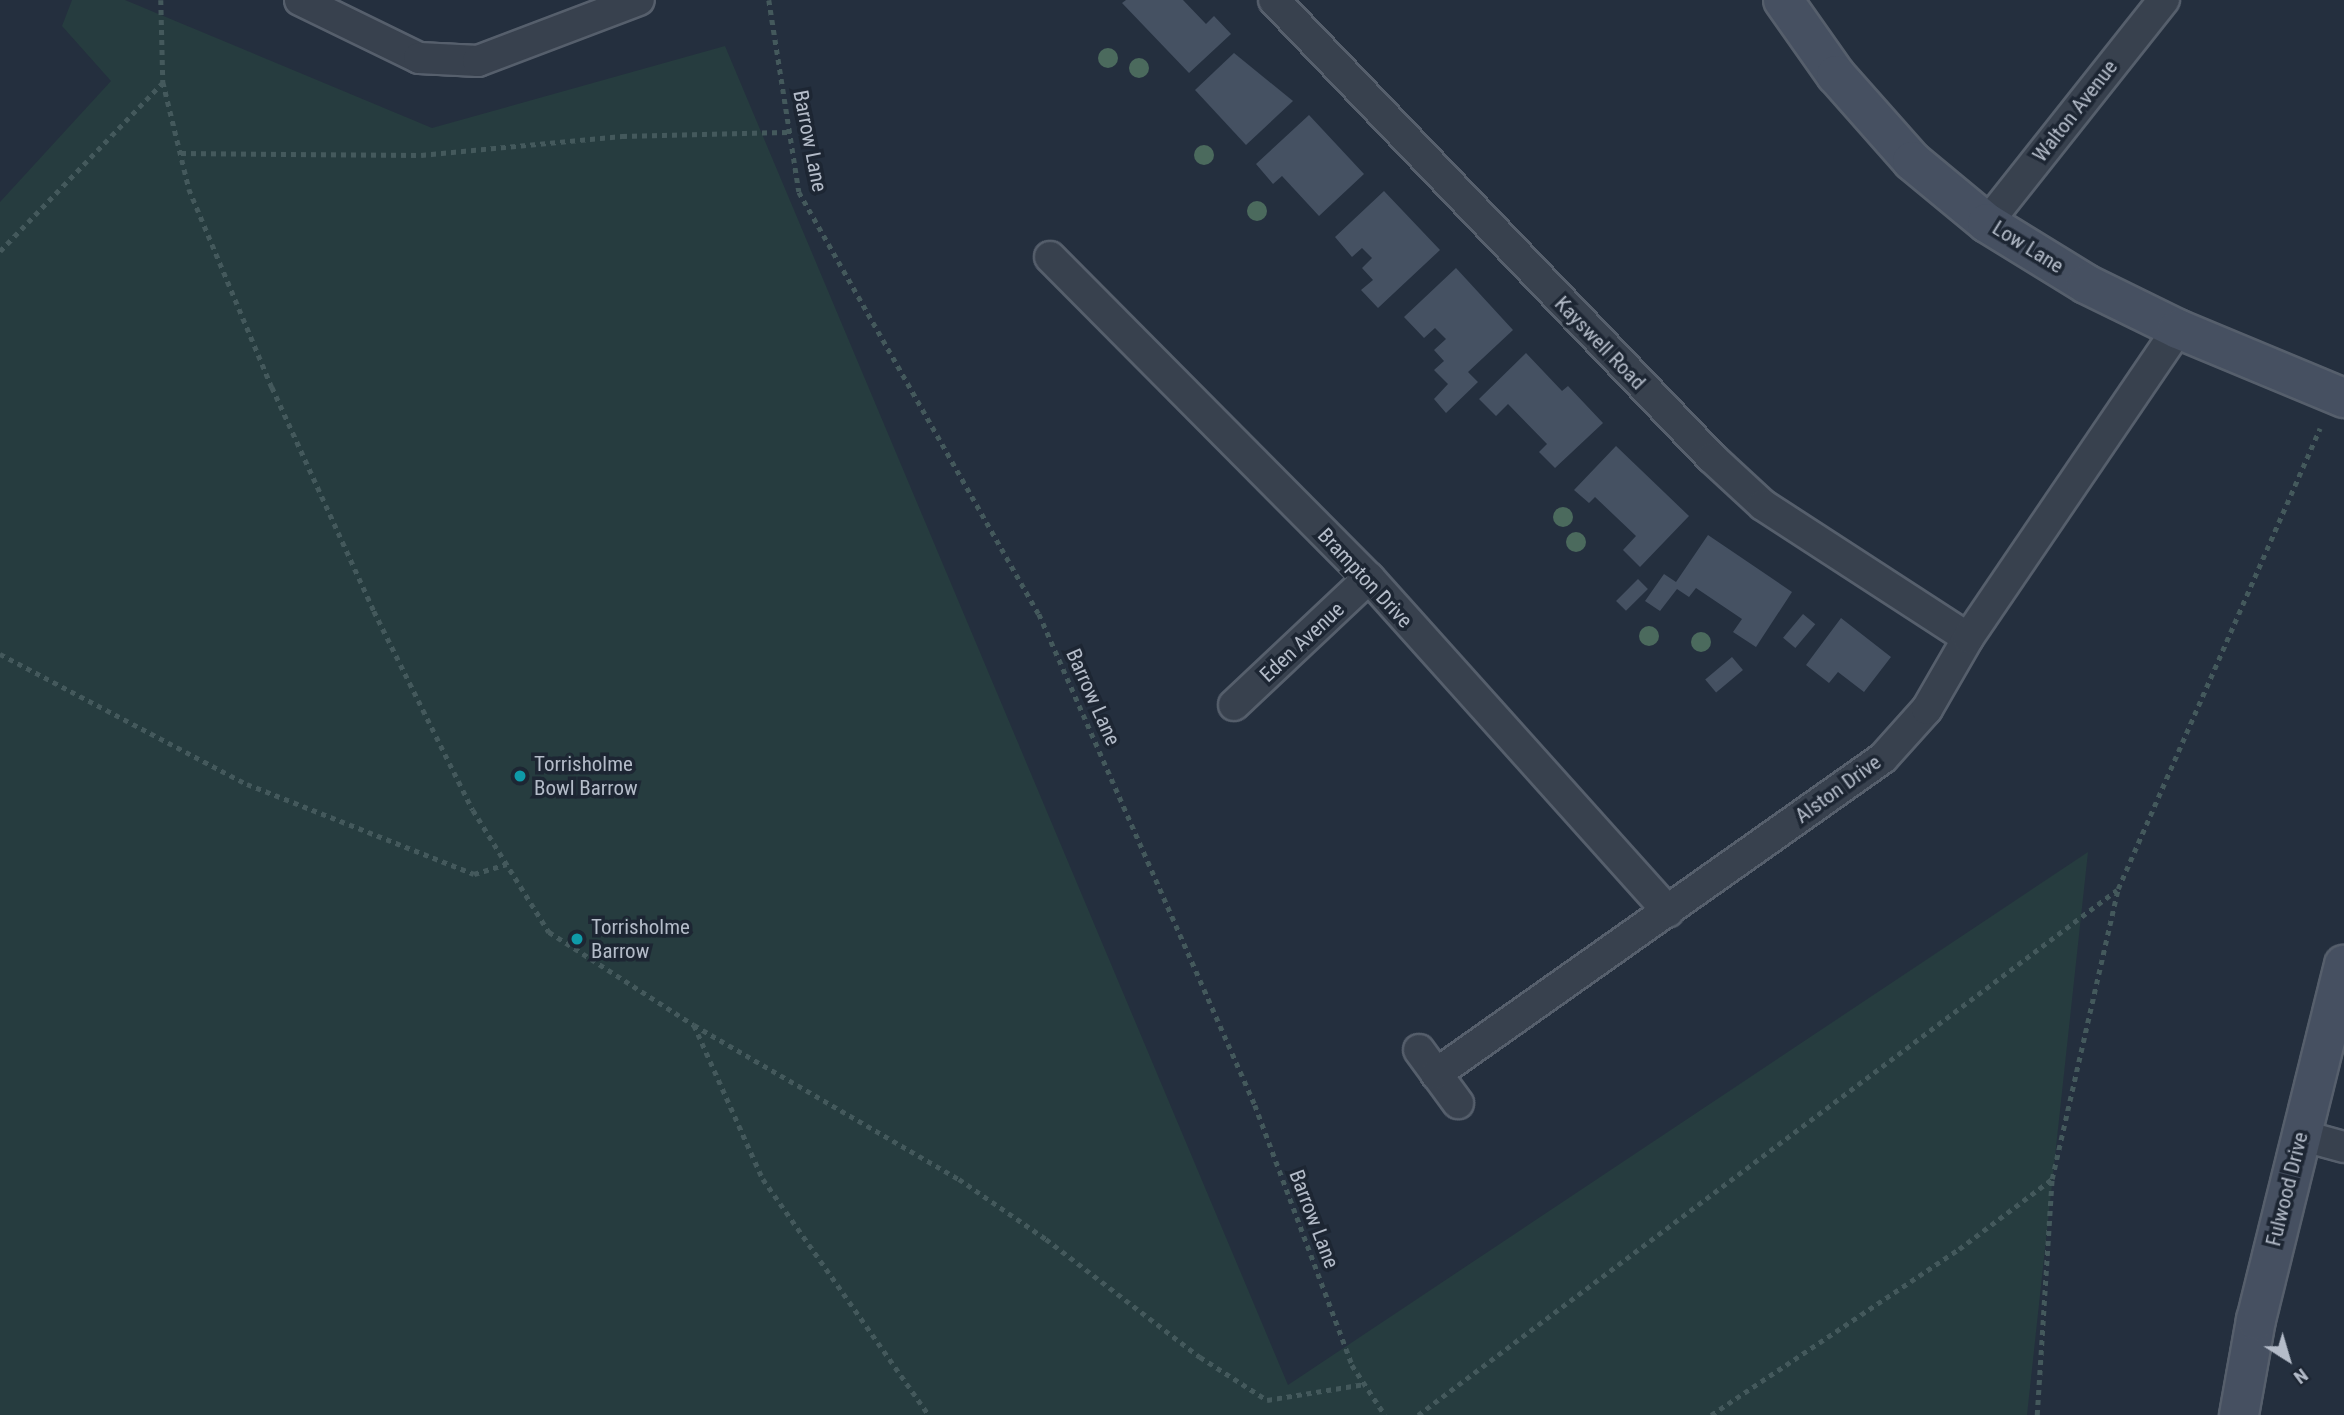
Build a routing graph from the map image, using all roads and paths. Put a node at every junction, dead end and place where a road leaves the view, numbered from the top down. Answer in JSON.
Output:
{"nodes":[{"id":1,"x":161,"y":0,"type":"edge"},
{"id":2,"x":300,"y":0,"type":"edge"},
{"id":3,"x":639,"y":0,"type":"edge"},
{"id":4,"x":769,"y":0,"type":"edge"},
{"id":5,"x":1274,"y":0,"type":"edge"},
{"id":6,"x":1783,"y":0,"type":"edge"},
{"id":7,"x":2164,"y":0,"type":"edge"},
{"id":8,"x":163,"y":82,"type":"junction"},
{"id":9,"x":789,"y":132,"type":"junction"},
{"id":10,"x":181,"y":153,"type":"junction"},
{"id":11,"x":1987,"y":223,"type":"junction"},
{"id":12,"x":0,"y":251,"type":"edge"},
{"id":13,"x":1050,"y":257,"type":"dead end"},
{"id":14,"x":2178,"y":330,"type":"junction"},
{"id":15,"x":2339,"y":396,"type":"edge"},
{"id":16,"x":1369,"y":578,"type":"junction"},
{"id":17,"x":1968,"y":638,"type":"junction"},
{"id":18,"x":0,"y":654,"type":"edge"},
{"id":19,"x":1234,"y":705,"type":"dead end"},
{"id":20,"x":506,"y":864,"type":"junction"},
{"id":21,"x":2118,"y":889,"type":"junction"},
{"id":22,"x":1668,"y":911,"type":"junction"},
{"id":23,"x":2344,"y":965,"type":"edge"},
{"id":24,"x":694,"y":1025,"type":"junction"},
{"id":25,"x":1458,"y":1102,"type":"dead end"},
{"id":26,"x":2300,"y":1135,"type":"junction"},
{"id":27,"x":2344,"y":1147,"type":"edge"},
{"id":28,"x":2052,"y":1179,"type":"junction"},
{"id":29,"x":1365,"y":1384,"type":"junction"},
{"id":30,"x":929,"y":1415,"type":"edge"},
{"id":31,"x":1385,"y":1415,"type":"edge"},
{"id":32,"x":1418,"y":1415,"type":"edge"},
{"id":33,"x":1711,"y":1415,"type":"edge"},
{"id":34,"x":2037,"y":1415,"type":"edge"},
{"id":35,"x":2239,"y":1415,"type":"edge"}],
"edges":[{"from":1,"to":8,"type":"path"},
{"from":2,"to":3,"type":"street"},
{"from":4,"to":9,"type":"path","name":"Barrow Lane"},
{"from":5,"to":17,"type":"street","name":"Kayswell Road"},
{"from":6,"to":11,"type":"street","name":"Low Lane"},
{"from":7,"to":11,"type":"street","name":"Walton Avenue"},
{"from":8,"to":10,"type":"path"},
{"from":8,"to":12,"type":"path"},
{"from":9,"to":10,"type":"path"},
{"from":9,"to":29,"type":"path","name":"Barrow Lane"},
{"from":10,"to":20,"type":"path"},
{"from":11,"to":14,"type":"street","name":"Low Lane"},
{"from":13,"to":16,"type":"street","name":"Brampton Drive"},
{"from":14,"to":15,"type":"street","name":"Low Lane"},
{"from":14,"to":17,"type":"street","name":"Alston Drive"},
{"from":15,"to":21,"type":"path"},
{"from":16,"to":19,"type":"street","name":"Eden Avenue"},
{"from":16,"to":22,"type":"street","name":"Brampton Drive"},
{"from":17,"to":22,"type":"street","name":"Alston Drive"},
{"from":18,"to":20,"type":"path"},
{"from":20,"to":24,"type":"path"},
{"from":21,"to":28,"type":"path"},
{"from":21,"to":32,"type":"path"},
{"from":22,"to":25,"type":"street","name":"Alston Drive"},
{"from":23,"to":26,"type":"street","name":"Fulwood Drive"},
{"from":24,"to":29,"type":"path"},
{"from":24,"to":30,"type":"path"},
{"from":26,"to":27,"type":"street"},
{"from":26,"to":35,"type":"street","name":"Fulwood Drive"},
{"from":28,"to":33,"type":"path"},
{"from":28,"to":34,"type":"path"},
{"from":29,"to":31,"type":"path","name":"Barrow Lane"}]}
